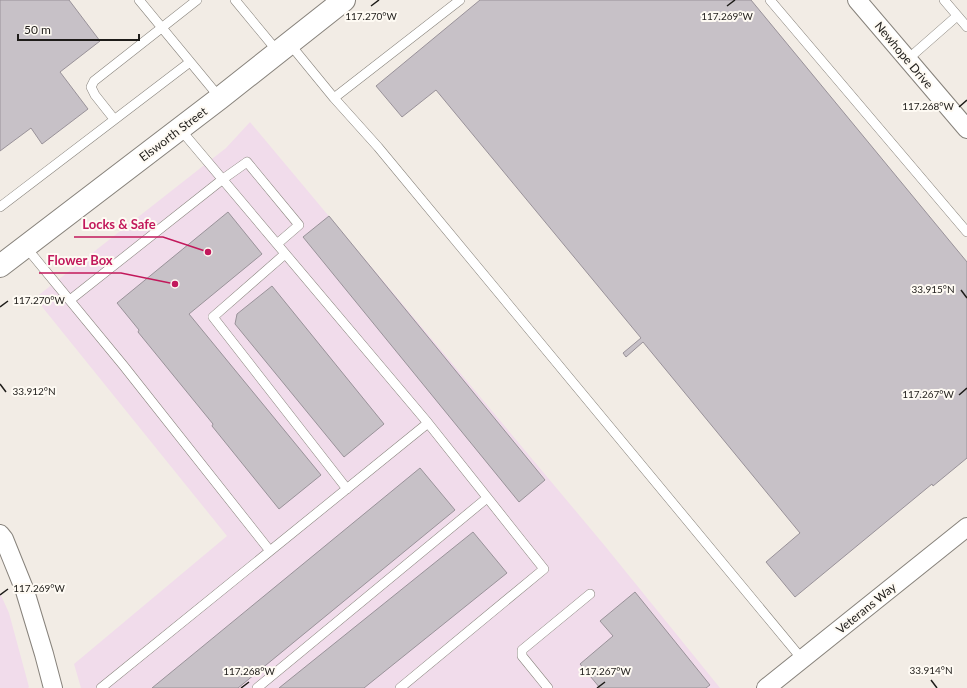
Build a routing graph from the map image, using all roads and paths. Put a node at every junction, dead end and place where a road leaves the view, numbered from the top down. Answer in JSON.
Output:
{"nodes":[{"id":1,"x":139,"y":0,"type":"edge"},
{"id":2,"x":197,"y":0,"type":"edge"},
{"id":3,"x":235,"y":0,"type":"edge"},
{"id":4,"x":344,"y":0,"type":"edge"},
{"id":5,"x":460,"y":0,"type":"edge"},
{"id":6,"x":770,"y":0,"type":"edge"},
{"id":7,"x":858,"y":0,"type":"edge"},
{"id":8,"x":944,"y":0,"type":"edge"},
{"id":9,"x":957,"y":16,"type":"junction"},
{"id":10,"x":967,"y":27,"type":"edge"},
{"id":11,"x":162,"y":29,"type":"junction"},
{"id":12,"x":284,"y":48,"type":"junction"},
{"id":13,"x":908,"y":59,"type":"junction"},
{"id":14,"x":190,"y":62,"type":"junction"},
{"id":15,"x":220,"y":98,"type":"junction"},
{"id":16,"x":334,"y":98,"type":"junction"},
{"id":17,"x":114,"y":119,"type":"junction"},
{"id":18,"x":180,"y":128,"type":"junction"},
{"id":19,"x":967,"y":129,"type":"edge"},
{"id":20,"x":223,"y":179,"type":"junction"},
{"id":21,"x":0,"y":207,"type":"edge"},
{"id":22,"x":967,"y":232,"type":"edge"},
{"id":23,"x":277,"y":244,"type":"junction"},
{"id":24,"x":25,"y":246,"type":"junction"},
{"id":25,"x":285,"y":254,"type":"junction"},
{"id":26,"x":0,"y":266,"type":"edge"},
{"id":27,"x":70,"y":300,"type":"junction"},
{"id":28,"x":428,"y":424,"type":"junction"},
{"id":29,"x":347,"y":489,"type":"junction"},
{"id":30,"x":487,"y":498,"type":"junction"},
{"id":31,"x":0,"y":534,"type":"edge"},
{"id":32,"x":964,"y":536,"type":"edge"},
{"id":33,"x":270,"y":551,"type":"junction"},
{"id":34,"x":590,"y":594,"type":"dead end"},
{"id":35,"x":802,"y":659,"type":"junction"},
{"id":36,"x":103,"y":687,"type":"edge"},
{"id":37,"x":53,"y":688,"type":"edge"},
{"id":38,"x":257,"y":688,"type":"edge"},
{"id":39,"x":400,"y":688,"type":"edge"},
{"id":40,"x":548,"y":688,"type":"edge"},
{"id":41,"x":766,"y":688,"type":"edge"}],
"edges":[{"from":1,"to":11,"type":"lane"},
{"from":2,"to":11,"type":"lane"},
{"from":3,"to":12,"type":"lane"},
{"from":4,"to":12,"type":"street","name":"Elsworth Street"},
{"from":5,"to":16,"type":"lane"},
{"from":6,"to":22,"type":"lane"},
{"from":7,"to":13,"type":"street","name":"Newhope Drive"},
{"from":8,"to":9,"type":"lane"},
{"from":9,"to":10,"type":"lane"},
{"from":9,"to":13,"type":"lane"},
{"from":11,"to":14,"type":"lane"},
{"from":11,"to":17,"type":"lane"},
{"from":12,"to":15,"type":"street","name":"Elsworth Street"},
{"from":12,"to":16,"type":"lane"},
{"from":13,"to":19,"type":"street","name":"Newhope Drive"},
{"from":14,"to":15,"type":"lane"},
{"from":14,"to":17,"type":"lane"},
{"from":15,"to":18,"type":"street","name":"Elsworth Street"},
{"from":16,"to":35,"type":"lane"},
{"from":17,"to":21,"type":"lane"},
{"from":18,"to":20,"type":"lane"},
{"from":18,"to":24,"type":"street","name":"Elsworth Street"},
{"from":20,"to":23,"type":"lane"},
{"from":20,"to":23,"type":"lane"},
{"from":20,"to":27,"type":"lane"},
{"from":23,"to":25,"type":"lane"},
{"from":24,"to":26,"type":"street","name":"Elsworth Street"},
{"from":24,"to":27,"type":"lane"},
{"from":25,"to":28,"type":"lane"},
{"from":25,"to":29,"type":"lane"},
{"from":27,"to":33,"type":"lane"},
{"from":28,"to":29,"type":"lane"},
{"from":28,"to":30,"type":"lane"},
{"from":29,"to":33,"type":"lane"},
{"from":30,"to":38,"type":"lane"},
{"from":30,"to":39,"type":"lane"},
{"from":31,"to":37,"type":"street"},
{"from":32,"to":35,"type":"street","name":"Veterans Way"},
{"from":33,"to":36,"type":"lane"},
{"from":34,"to":40,"type":"lane"},
{"from":35,"to":41,"type":"street","name":"Veterans Way"}]}
